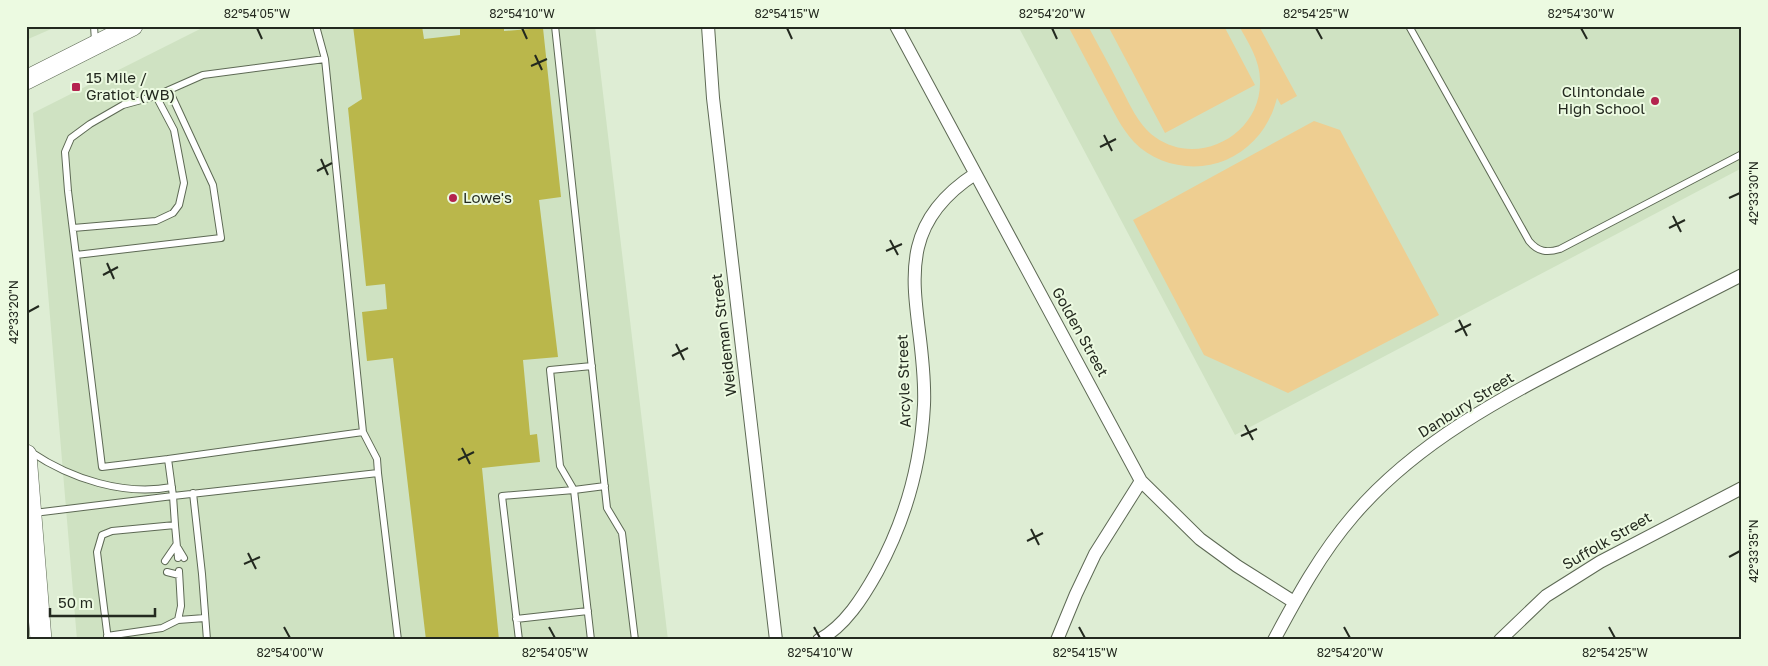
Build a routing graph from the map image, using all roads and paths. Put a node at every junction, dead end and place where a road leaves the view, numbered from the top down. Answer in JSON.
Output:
{"nodes":[{"id":1,"x":94,"y":26,"type":"edge"},
{"id":2,"x":133,"y":26,"type":"edge"},
{"id":3,"x":316,"y":26,"type":"edge"},
{"id":4,"x":555,"y":26,"type":"edge"},
{"id":5,"x":708,"y":26,"type":"edge"},
{"id":6,"x":896,"y":26,"type":"edge"},
{"id":7,"x":1409,"y":26,"type":"edge"},
{"id":8,"x":96,"y":45,"type":"junction"},
{"id":9,"x":324,"y":58,"type":"junction"},
{"id":10,"x":26,"y":80,"type":"edge"},
{"id":11,"x":169,"y":90,"type":"junction"},
{"id":12,"x":156,"y":96,"type":"junction"},
{"id":13,"x":1742,"y":154,"type":"edge"},
{"id":14,"x":975,"y":174,"type":"junction"},
{"id":15,"x":73,"y":228,"type":"junction"},
{"id":16,"x":76,"y":255,"type":"junction"},
{"id":17,"x":1742,"y":275,"type":"edge"},
{"id":18,"x":592,"y":366,"type":"junction"},
{"id":19,"x":363,"y":432,"type":"junction"},
{"id":20,"x":26,"y":448,"type":"edge"},
{"id":21,"x":26,"y":455,"type":"edge"},
{"id":22,"x":168,"y":459,"type":"junction"},
{"id":23,"x":378,"y":473,"type":"junction"},
{"id":24,"x":1141,"y":480,"type":"junction"},
{"id":25,"x":605,"y":486,"type":"junction"},
{"id":26,"x":172,"y":487,"type":"junction"},
{"id":27,"x":1742,"y":488,"type":"edge"},
{"id":28,"x":574,"y":490,"type":"junction"},
{"id":29,"x":194,"y":493,"type":"junction"},
{"id":30,"x":173,"y":496,"type":"junction"},
{"id":31,"x":28,"y":513,"type":"edge"},
{"id":32,"x":175,"y":525,"type":"junction"},
{"id":33,"x":176,"y":545,"type":"junction"},
{"id":34,"x":177,"y":572,"type":"dead end"},
{"id":35,"x":1294,"y":602,"type":"junction"},
{"id":36,"x":588,"y":611,"type":"junction"},
{"id":37,"x":206,"y":618,"type":"junction"},
{"id":38,"x":516,"y":619,"type":"junction"},
{"id":39,"x":178,"y":620,"type":"junction"},
{"id":40,"x":108,"y":638,"type":"edge"},
{"id":41,"x":41,"y":640,"type":"edge"},
{"id":42,"x":207,"y":640,"type":"edge"},
{"id":43,"x":398,"y":640,"type":"edge"},
{"id":44,"x":519,"y":640,"type":"edge"},
{"id":45,"x":591,"y":640,"type":"edge"},
{"id":46,"x":635,"y":640,"type":"edge"},
{"id":47,"x":776,"y":640,"type":"edge"},
{"id":48,"x":819,"y":640,"type":"edge"},
{"id":49,"x":1057,"y":640,"type":"edge"},
{"id":50,"x":1274,"y":640,"type":"edge"},
{"id":51,"x":1500,"y":640,"type":"edge"}],
"edges":[{"from":1,"to":8,"type":"lane"},
{"from":2,"to":8,"type":"main road"},
{"from":3,"to":9,"type":"lane"},
{"from":4,"to":18,"type":"lane"},
{"from":5,"to":47,"type":"street","name":"Weideman Street"},
{"from":6,"to":14,"type":"street","name":"Golden Street"},
{"from":7,"to":13,"type":"lane"},
{"from":8,"to":10,"type":"main road"},
{"from":9,"to":11,"type":"lane"},
{"from":9,"to":19,"type":"lane"},
{"from":11,"to":12,"type":"lane"},
{"from":11,"to":16,"type":"lane"},
{"from":12,"to":15,"type":"lane"},
{"from":12,"to":15,"type":"lane"},
{"from":14,"to":24,"type":"street","name":"Golden Street"},
{"from":14,"to":48,"type":"street","name":"Arcyle Street"},
{"from":15,"to":16,"type":"lane"},
{"from":16,"to":22,"type":"lane"},
{"from":17,"to":35,"type":"street","name":"Danbury Street"},
{"from":18,"to":25,"type":"lane"},
{"from":18,"to":28,"type":"lane"},
{"from":19,"to":22,"type":"lane"},
{"from":19,"to":23,"type":"lane"},
{"from":20,"to":26,"type":"lane"},
{"from":21,"to":31,"type":"main road"},
{"from":22,"to":26,"type":"lane"},
{"from":23,"to":29,"type":"lane"},
{"from":23,"to":43,"type":"lane"},
{"from":24,"to":35,"type":"street","name":"Golden Street"},
{"from":24,"to":49,"type":"street"},
{"from":25,"to":28,"type":"lane"},
{"from":25,"to":46,"type":"lane"},
{"from":26,"to":30,"type":"lane"},
{"from":27,"to":51,"type":"street","name":"Suffolk Street"},
{"from":28,"to":36,"type":"lane"},
{"from":28,"to":38,"type":"lane"},
{"from":29,"to":30,"type":"lane"},
{"from":29,"to":37,"type":"lane"},
{"from":30,"to":31,"type":"lane"},
{"from":30,"to":32,"type":"lane"},
{"from":31,"to":41,"type":"main road"},
{"from":32,"to":33,"type":"lane"},
{"from":32,"to":40,"type":"lane"},
{"from":33,"to":33,"type":"lane"},
{"from":34,"to":39,"type":"lane"},
{"from":35,"to":50,"type":"street","name":"Danbury Street"},
{"from":36,"to":38,"type":"lane"},
{"from":36,"to":45,"type":"lane"},
{"from":37,"to":39,"type":"lane"},
{"from":37,"to":42,"type":"lane"},
{"from":38,"to":44,"type":"lane"},
{"from":39,"to":40,"type":"lane"}]}
